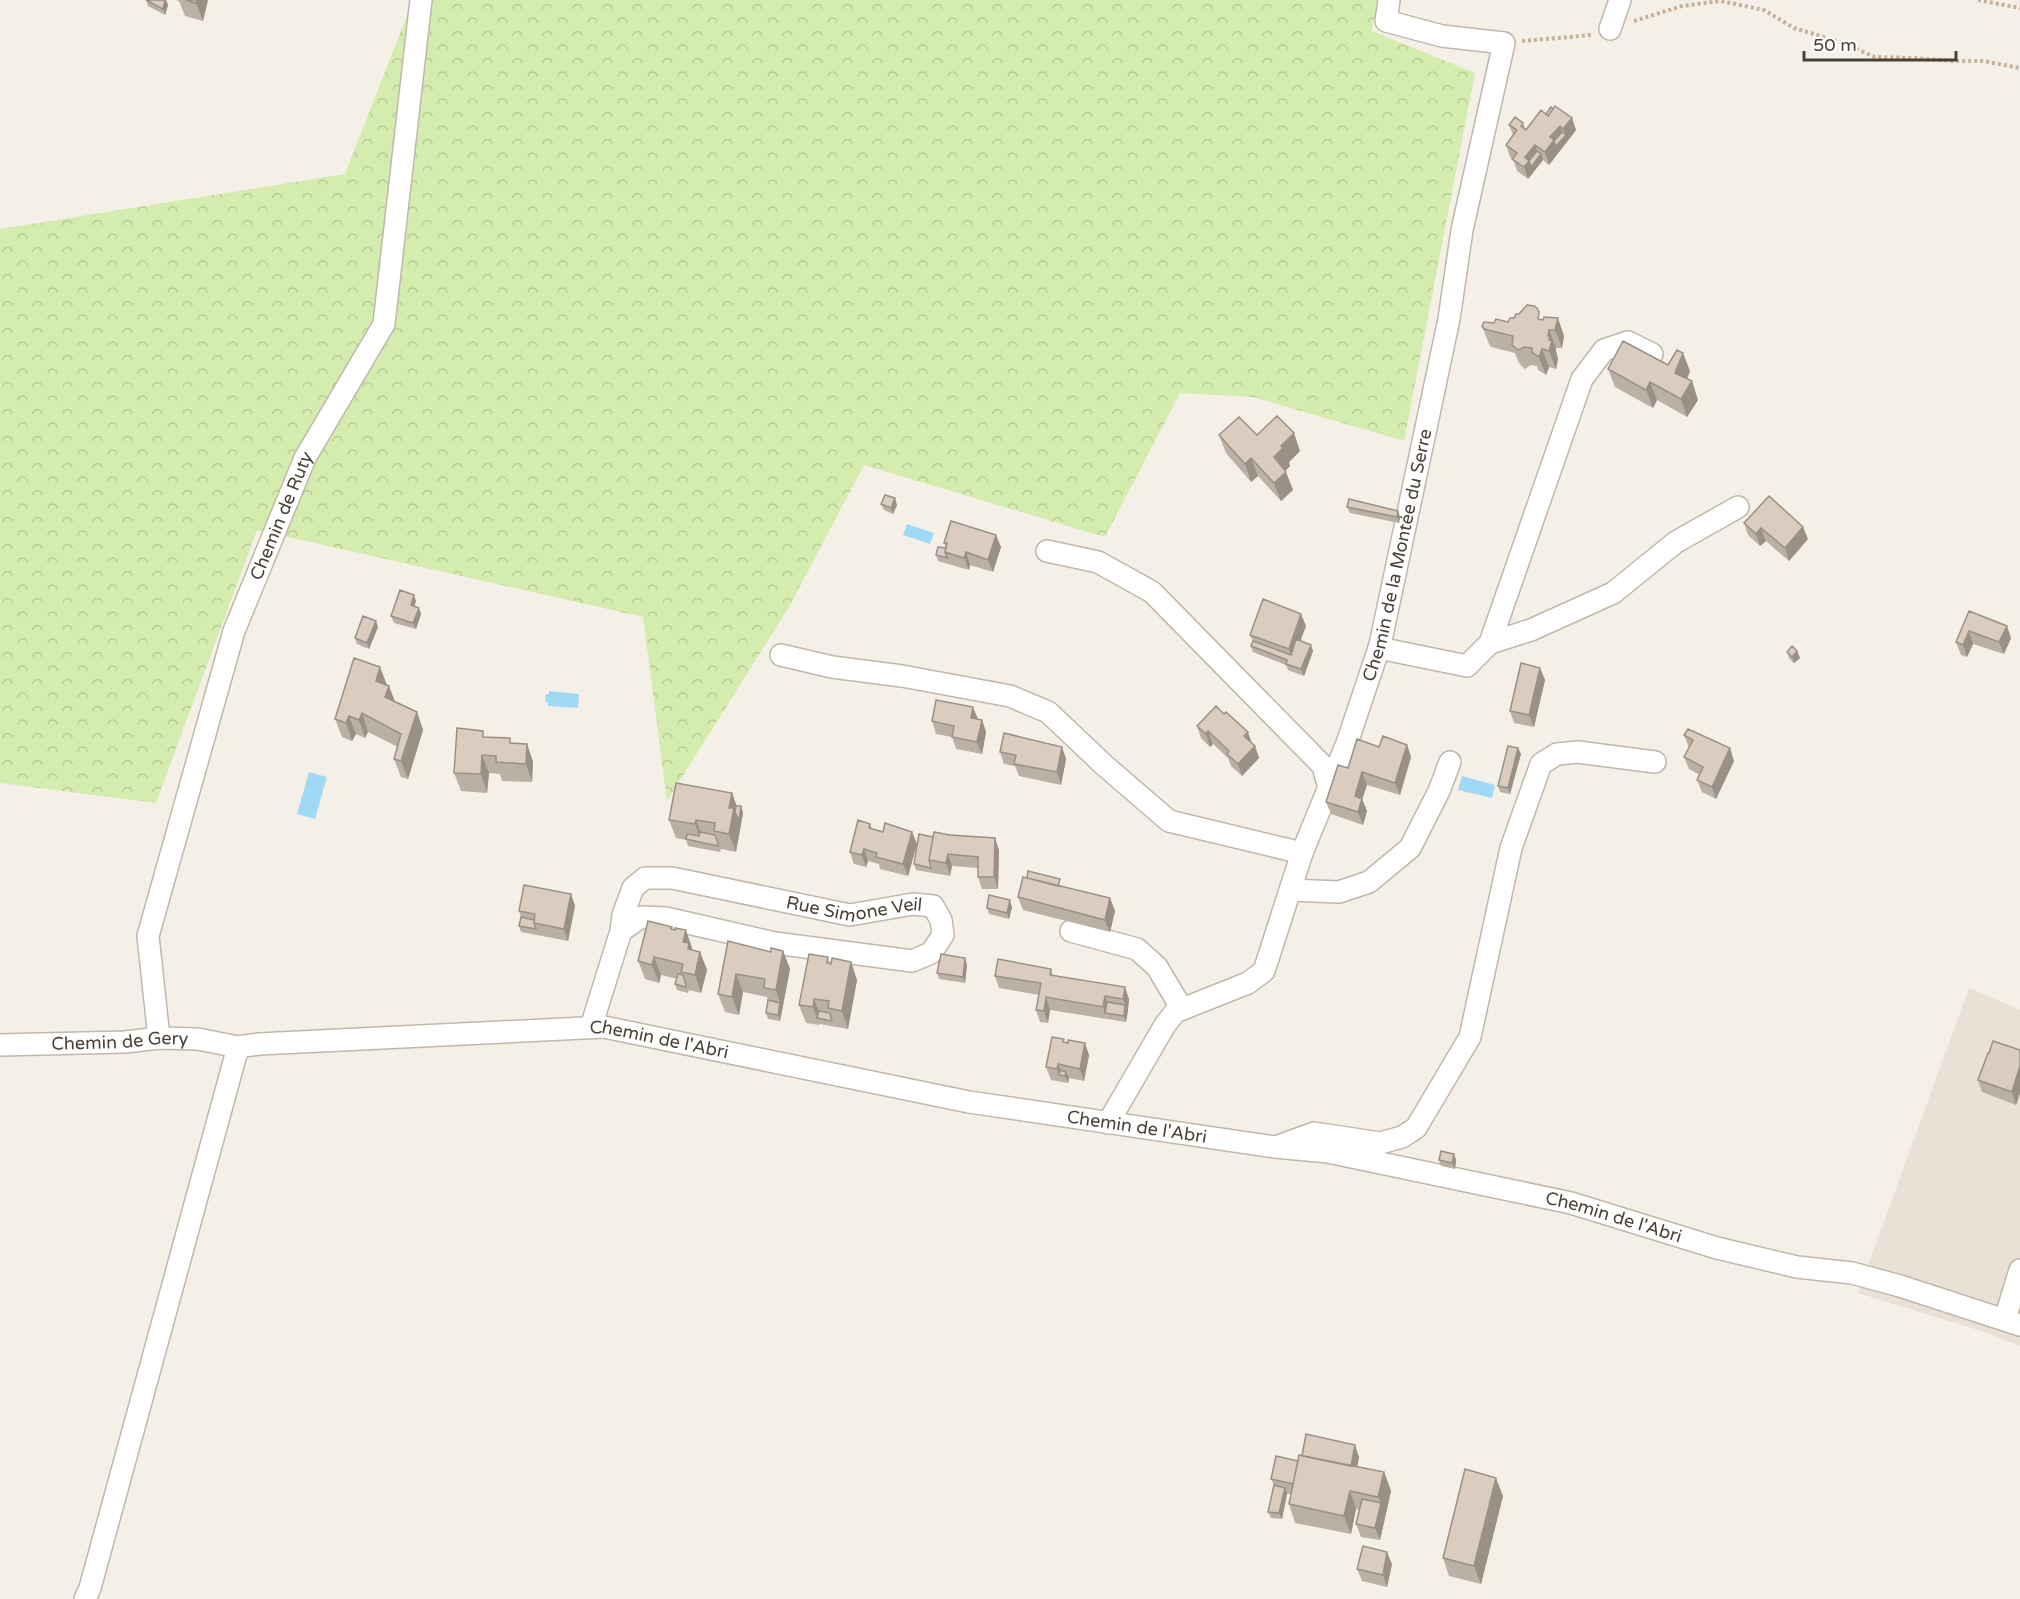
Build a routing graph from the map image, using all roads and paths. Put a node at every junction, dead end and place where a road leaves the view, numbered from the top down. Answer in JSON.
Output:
{"nodes":[{"id":1,"x":421,"y":0,"type":"edge"},
{"id":2,"x":1389,"y":0,"type":"edge"},
{"id":3,"x":1620,"y":0,"type":"edge"},
{"id":4,"x":1978,"y":0,"type":"edge"},
{"id":5,"x":2020,"y":8,"type":"edge"},
{"id":6,"x":1610,"y":29,"type":"junction"},
{"id":7,"x":1504,"y":43,"type":"junction"},
{"id":8,"x":2020,"y":68,"type":"edge"},
{"id":9,"x":1652,"y":354,"type":"edge"},
{"id":10,"x":1738,"y":507,"type":"dead end"},
{"id":11,"x":1047,"y":551,"type":"dead end"},
{"id":12,"x":1490,"y":643,"type":"junction"},
{"id":13,"x":1379,"y":648,"type":"junction"},
{"id":14,"x":781,"y":655,"type":"dead end"},
{"id":15,"x":1450,"y":762,"type":"dead end"},
{"id":16,"x":1654,"y":762,"type":"dead end"},
{"id":17,"x":1329,"y":788,"type":"junction"},
{"id":18,"x":1302,"y":853,"type":"junction"},
{"id":19,"x":1290,"y":890,"type":"junction"},
{"id":20,"x":621,"y":931,"type":"junction"},
{"id":21,"x":1071,"y":931,"type":"dead end"},
{"id":22,"x":1182,"y":1009,"type":"junction"},
{"id":23,"x":591,"y":1028,"type":"junction"},
{"id":24,"x":159,"y":1038,"type":"junction"},
{"id":25,"x":0,"y":1045,"type":"edge"},
{"id":26,"x":238,"y":1047,"type":"junction"},
{"id":27,"x":1108,"y":1123,"type":"junction"},
{"id":28,"x":1275,"y":1147,"type":"junction"},
{"id":29,"x":2020,"y":1270,"type":"edge"},
{"id":30,"x":2013,"y":1322,"type":"edge"},
{"id":31,"x":88,"y":1595,"type":"edge"}],
"edges":[{"from":1,"to":24,"type":"street","name":"Chemin de Ruty"},
{"from":2,"to":7,"type":"street"},
{"from":3,"to":6,"type":"street"},
{"from":4,"to":5,"type":"path"},
{"from":6,"to":7,"type":"path"},
{"from":6,"to":8,"type":"path"},
{"from":7,"to":13,"type":"street","name":"Chemin de la Montée du Serre"},
{"from":9,"to":12,"type":"street"},
{"from":10,"to":12,"type":"street"},
{"from":11,"to":17,"type":"street"},
{"from":12,"to":13,"type":"street"},
{"from":13,"to":17,"type":"street","name":"Chemin de la Montée du Serre"},
{"from":14,"to":18,"type":"street"},
{"from":15,"to":19,"type":"street"},
{"from":16,"to":28,"type":"street"},
{"from":17,"to":18,"type":"street","name":"Chemin de la Montée du Serre"},
{"from":18,"to":19,"type":"street","name":"Chemin de la Montée du Serre"},
{"from":19,"to":22,"type":"street","name":"Chemin de la Montée du Serre"},
{"from":20,"to":20,"type":"street","name":"Rue Simone Veil"},
{"from":20,"to":23,"type":"street","name":"Rue Simone Veil"},
{"from":21,"to":22,"type":"street"},
{"from":22,"to":27,"type":"street","name":"Chemin de la Montée du Serre"},
{"from":23,"to":26,"type":"street","name":"Chemin de l'Abri"},
{"from":23,"to":27,"type":"street","name":"Chemin de l'Abri"},
{"from":24,"to":25,"type":"street","name":"Chemin de Gery"},
{"from":24,"to":26,"type":"street","name":"Chemin de Gery"},
{"from":26,"to":31,"type":"street"},
{"from":27,"to":28,"type":"street","name":"Chemin de l'Abri"},
{"from":28,"to":30,"type":"street","name":"Chemin de l'Abri"},
{"from":29,"to":30,"type":"street"}]}
